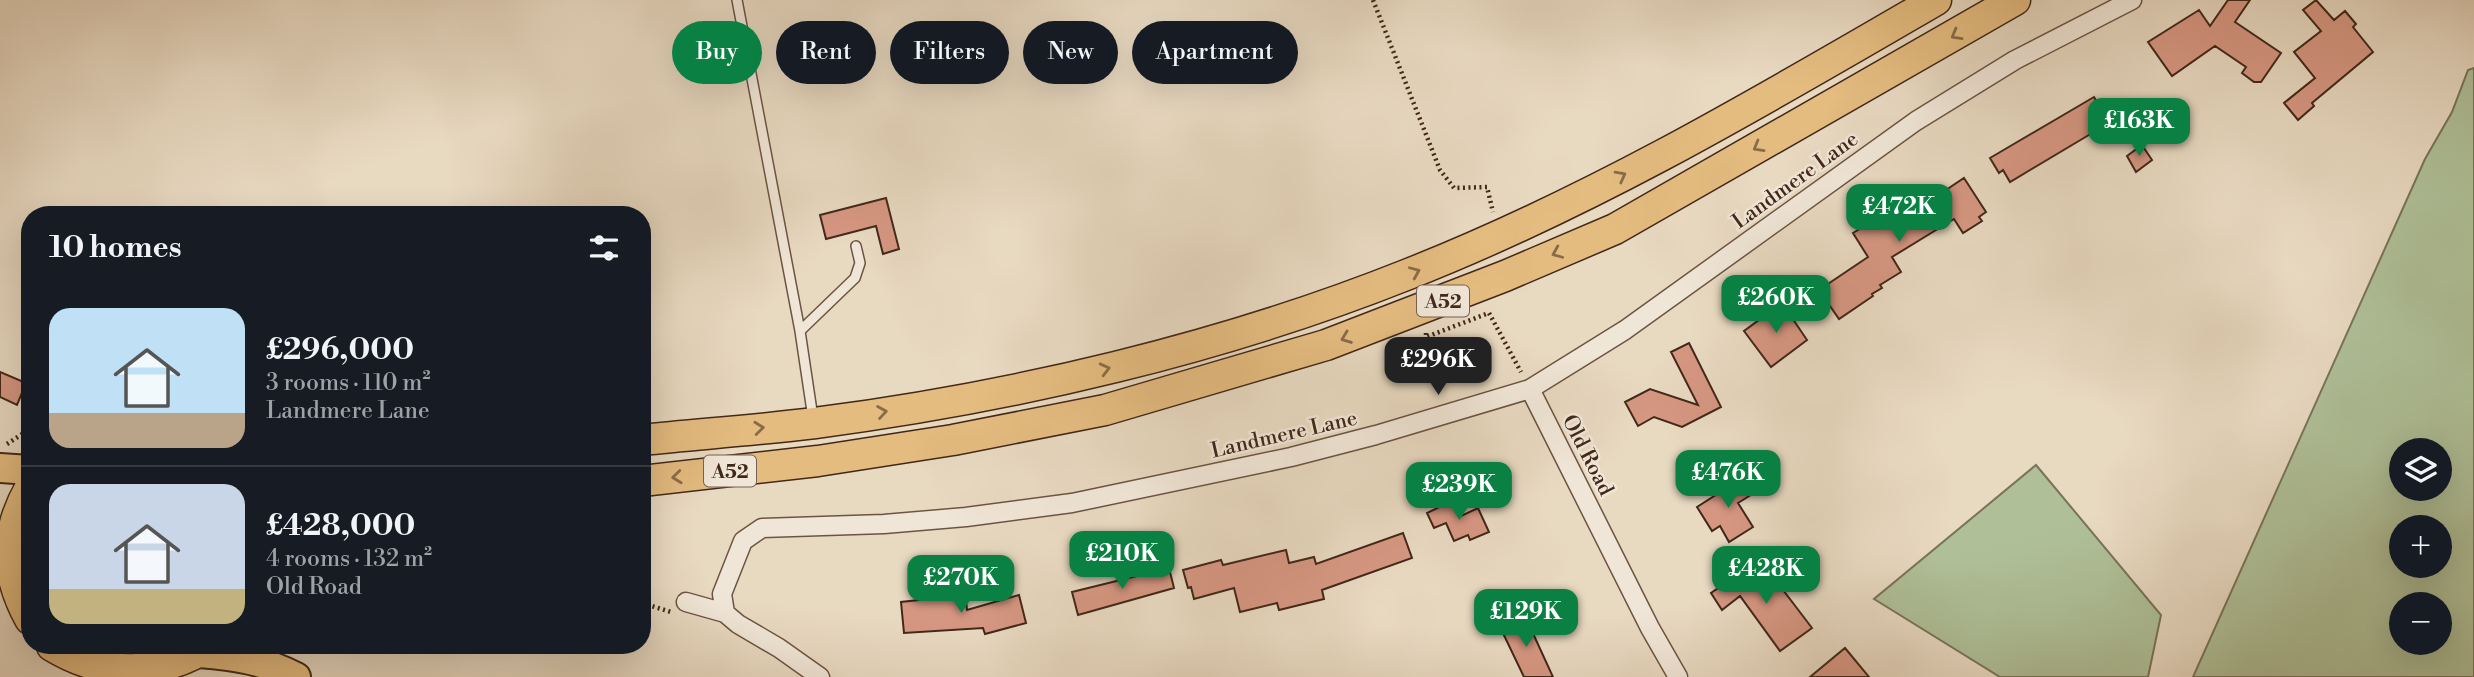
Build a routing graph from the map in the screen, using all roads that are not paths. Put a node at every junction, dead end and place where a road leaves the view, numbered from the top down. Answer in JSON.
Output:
{"nodes":[{"id":1,"x":737,"y":0,"type":"edge"},
{"id":2,"x":1936,"y":0,"type":"edge"},
{"id":3,"x":2015,"y":0,"type":"edge"},
{"id":4,"x":2132,"y":0,"type":"edge"},
{"id":5,"x":856,"y":246,"type":"dead end"},
{"id":6,"x":800,"y":331,"type":"junction"},
{"id":7,"x":1530,"y":389,"type":"junction"},
{"id":8,"x":814,"y":423,"type":"junction"},
{"id":9,"x":651,"y":439,"type":"edge"},
{"id":10,"x":0,"y":468,"type":"edge"},
{"id":11,"x":21,"y":469,"type":"edge"},
{"id":12,"x":651,"y":480,"type":"edge"},
{"id":13,"x":21,"y":506,"type":"edge"},
{"id":14,"x":6,"y":533,"type":"edge"},
{"id":15,"x":6,"y":580,"type":"edge"},
{"id":16,"x":686,"y":602,"type":"dead end"},
{"id":17,"x":21,"y":603,"type":"edge"},
{"id":18,"x":725,"y":613,"type":"junction"},
{"id":19,"x":64,"y":654,"type":"edge"},
{"id":20,"x":197,"y":654,"type":"edge"},
{"id":21,"x":226,"y":654,"type":"edge"},
{"id":22,"x":287,"y":654,"type":"edge"},
{"id":23,"x":102,"y":674,"type":"edge"},
{"id":24,"x":68,"y":677,"type":"edge"},
{"id":25,"x":296,"y":677,"type":"edge"},
{"id":26,"x":303,"y":677,"type":"edge"},
{"id":27,"x":820,"y":677,"type":"edge"},
{"id":28,"x":1678,"y":677,"type":"edge"}],
"edges":[{"from":1,"to":6,"type":"lane"},
{"from":8,"to":2,"type":"highway","number":"A52","one_way":true},
{"from":3,"to":12,"type":"highway","number":"A52","one_way":true},
{"from":4,"to":7,"type":"street","name":"Landmere Lane"},
{"from":5,"to":6,"type":"lane"},
{"from":6,"to":8,"type":"lane"},
{"from":7,"to":18,"type":"street","name":"Landmere Lane"},
{"from":7,"to":28,"type":"street","name":"Old Road"},
{"from":9,"to":8,"type":"highway","number":"A52","one_way":true},
{"from":10,"to":11,"type":"main road"},
{"from":13,"to":14,"type":"highway"},
{"from":14,"to":15,"type":"highway"},
{"from":15,"to":17,"type":"highway"},
{"from":16,"to":18,"type":"street"},
{"from":18,"to":27,"type":"street"},
{"from":19,"to":23,"type":"highway"},
{"from":20,"to":23,"type":"highway"},
{"from":21,"to":25,"type":"main road"},
{"from":22,"to":26,"type":"main road"},
{"from":23,"to":24,"type":"highway"}]}
